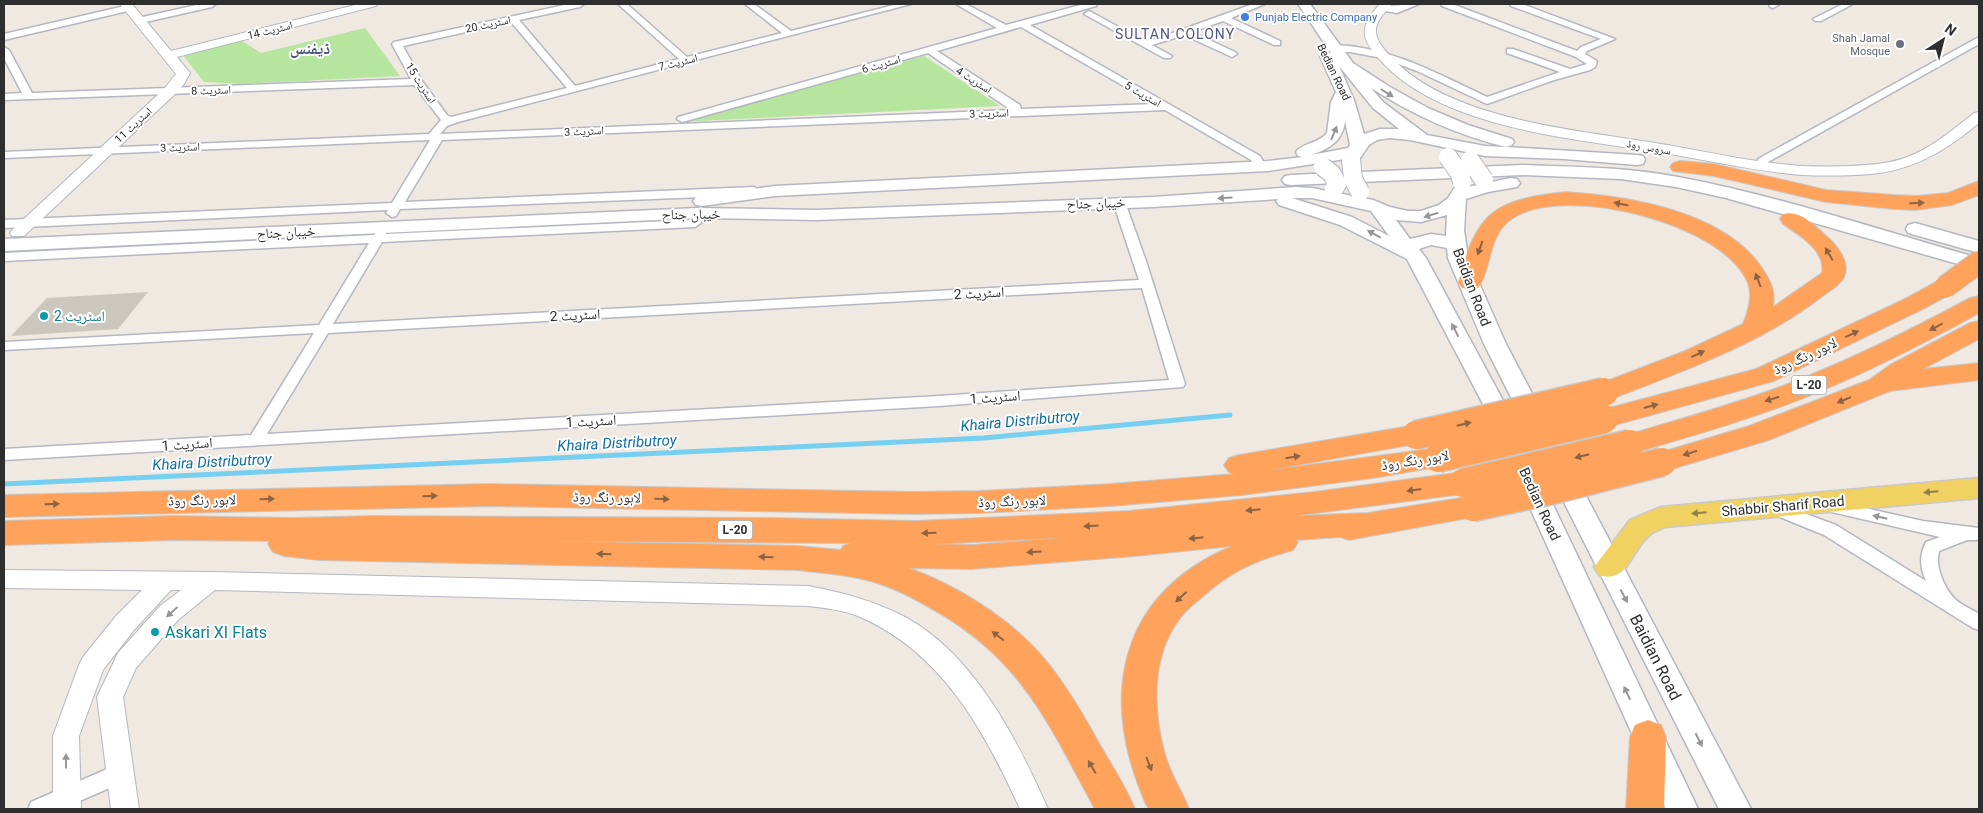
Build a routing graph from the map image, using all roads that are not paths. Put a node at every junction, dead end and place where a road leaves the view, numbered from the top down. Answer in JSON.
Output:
{"nodes":[{"id":1,"x":212,"y":4,"type":"edge"},
{"id":2,"x":372,"y":4,"type":"edge"},
{"id":3,"x":580,"y":4,"type":"edge"},
{"id":4,"x":622,"y":4,"type":"edge"},
{"id":5,"x":749,"y":4,"type":"edge"},
{"id":6,"x":907,"y":4,"type":"edge"},
{"id":7,"x":960,"y":4,"type":"edge"},
{"id":8,"x":1093,"y":4,"type":"edge"},
{"id":9,"x":1261,"y":4,"type":"edge"},
{"id":10,"x":1295,"y":4,"type":"edge"},
{"id":11,"x":1304,"y":4,"type":"edge"},
{"id":12,"x":1415,"y":4,"type":"edge"},
{"id":13,"x":1444,"y":4,"type":"edge"},
{"id":14,"x":1514,"y":4,"type":"edge"},
{"id":15,"x":1849,"y":4,"type":"edge"},
{"id":16,"x":127,"y":6,"type":"edge"},
{"id":17,"x":1384,"y":6,"type":"edge"},
{"id":18,"x":880,"y":7,"type":"edge"},
{"id":19,"x":1088,"y":14,"type":"dead end"},
{"id":20,"x":1222,"y":17,"type":"junction"},
{"id":21,"x":513,"y":18,"type":"junction"},
{"id":22,"x":1818,"y":19,"type":"dead end"},
{"id":23,"x":140,"y":20,"type":"junction"},
{"id":24,"x":1022,"y":24,"type":"junction"},
{"id":25,"x":1004,"y":28,"type":"junction"},
{"id":26,"x":1185,"y":32,"type":"junction"},
{"id":27,"x":789,"y":34,"type":"junction"},
{"id":28,"x":4,"y":37,"type":"edge"},
{"id":29,"x":1979,"y":40,"type":"edge"},
{"id":30,"x":1277,"y":43,"type":"dead end"},
{"id":31,"x":397,"y":44,"type":"joint"},
{"id":32,"x":1143,"y":44,"type":"junction"},
{"id":33,"x":1329,"y":48,"type":"junction"},
{"id":34,"x":4,"y":50,"type":"edge"},
{"id":35,"x":929,"y":50,"type":"junction"},
{"id":36,"x":1510,"y":51,"type":"dead end"},
{"id":37,"x":1232,"y":54,"type":"dead end"},
{"id":38,"x":1579,"y":55,"type":"junction"},
{"id":39,"x":167,"y":56,"type":"junction"},
{"id":40,"x":1167,"y":56,"type":"dead end"},
{"id":41,"x":1383,"y":57,"type":"junction"},
{"id":42,"x":685,"y":60,"type":"junction"},
{"id":43,"x":1346,"y":65,"type":"junction"},
{"id":44,"x":1568,"y":72,"type":"junction"},
{"id":45,"x":417,"y":82,"type":"junction"},
{"id":46,"x":573,"y":89,"type":"junction"},
{"id":47,"x":169,"y":92,"type":"junction"},
{"id":48,"x":1343,"y":94,"type":"junction"},
{"id":49,"x":29,"y":96,"type":"junction"},
{"id":50,"x":4,"y":98,"type":"edge"},
{"id":51,"x":1165,"y":107,"type":"junction"},
{"id":52,"x":1351,"y":110,"type":"junction"},
{"id":53,"x":1016,"y":112,"type":"junction"},
{"id":54,"x":1387,"y":112,"type":"junction"},
{"id":55,"x":1978,"y":119,"type":"edge"},
{"id":56,"x":448,"y":120,"type":"junction"},
{"id":57,"x":670,"y":126,"type":"junction"},
{"id":58,"x":435,"y":137,"type":"junction"},
{"id":59,"x":1424,"y":139,"type":"junction"},
{"id":60,"x":105,"y":150,"type":"junction"},
{"id":61,"x":1354,"y":153,"type":"junction"},
{"id":62,"x":1531,"y":153,"type":"junction"},
{"id":63,"x":1552,"y":153,"type":"junction"},
{"id":64,"x":4,"y":155,"type":"edge"},
{"id":65,"x":1264,"y":166,"type":"junction"},
{"id":66,"x":1763,"y":166,"type":"junction"},
{"id":67,"x":1680,"y":167,"type":"junction"},
{"id":68,"x":1573,"y":182,"type":"junction"},
{"id":69,"x":1979,"y":187,"type":"edge"},
{"id":70,"x":775,"y":191,"type":"junction"},
{"id":71,"x":1460,"y":192,"type":"junction"},
{"id":72,"x":1312,"y":193,"type":"junction"},
{"id":73,"x":1260,"y":196,"type":"junction"},
{"id":74,"x":717,"y":200,"type":"junction"},
{"id":75,"x":1119,"y":202,"type":"junction"},
{"id":76,"x":1378,"y":208,"type":"junction"},
{"id":77,"x":698,"y":213,"type":"junction"},
{"id":78,"x":1791,"y":219,"type":"junction"},
{"id":79,"x":387,"y":222,"type":"junction"},
{"id":80,"x":14,"y":229,"type":"edge"},
{"id":81,"x":1455,"y":244,"type":"junction"},
{"id":82,"x":4,"y":245,"type":"edge"},
{"id":83,"x":1979,"y":248,"type":"edge"},
{"id":84,"x":1412,"y":253,"type":"junction"},
{"id":85,"x":1979,"y":254,"type":"edge"},
{"id":86,"x":4,"y":257,"type":"edge"},
{"id":87,"x":1979,"y":263,"type":"edge"},
{"id":88,"x":1979,"y":270,"type":"edge"},
{"id":89,"x":1470,"y":283,"type":"junction"},
{"id":90,"x":1146,"y":284,"type":"junction"},
{"id":91,"x":1979,"y":304,"type":"edge"},
{"id":92,"x":1755,"y":327,"type":"junction"},
{"id":93,"x":324,"y":329,"type":"junction"},
{"id":94,"x":1979,"y":329,"type":"edge"},
{"id":95,"x":4,"y":346,"type":"edge"},
{"id":96,"x":1979,"y":372,"type":"edge"},
{"id":97,"x":1879,"y":386,"type":"junction"},
{"id":98,"x":1604,"y":405,"type":"junction"},
{"id":99,"x":257,"y":439,"type":"junction"},
{"id":100,"x":4,"y":455,"type":"edge"},
{"id":101,"x":1979,"y":488,"type":"edge"},
{"id":102,"x":1468,"y":495,"type":"junction"},
{"id":103,"x":1073,"y":498,"type":"junction"},
{"id":104,"x":1816,"y":503,"type":"junction"},
{"id":105,"x":4,"y":506,"type":"edge"},
{"id":106,"x":1771,"y":507,"type":"junction"},
{"id":107,"x":1366,"y":524,"type":"junction"},
{"id":108,"x":174,"y":528,"type":"junction"},
{"id":109,"x":4,"y":533,"type":"edge"},
{"id":110,"x":1971,"y":534,"type":"edge"},
{"id":111,"x":798,"y":558,"type":"junction"},
{"id":112,"x":1609,"y":567,"type":"junction"},
{"id":113,"x":4,"y":579,"type":"edge"},
{"id":114,"x":165,"y":580,"type":"junction"},
{"id":115,"x":210,"y":581,"type":"junction"},
{"id":116,"x":1949,"y":604,"type":"junction"},
{"id":117,"x":1979,"y":623,"type":"edge"},
{"id":118,"x":1648,"y":737,"type":"junction"},
{"id":119,"x":121,"y":773,"type":"junction"},
{"id":120,"x":66,"y":803,"type":"edge"},
{"id":121,"x":38,"y":809,"type":"edge"},
{"id":122,"x":125,"y":809,"type":"edge"},
{"id":123,"x":1034,"y":809,"type":"edge"},
{"id":124,"x":1116,"y":809,"type":"edge"},
{"id":125,"x":1170,"y":809,"type":"edge"},
{"id":126,"x":1646,"y":809,"type":"edge"},
{"id":127,"x":1682,"y":809,"type":"edge"},
{"id":128,"x":1735,"y":809,"type":"edge"}],
"edges":[{"from":1,"to":23,"type":"street"},
{"from":2,"to":39,"type":"street","name":"اسٹریٹ 14"},
{"from":3,"to":21,"type":"street","name":"اسٹریٹ 20"},
{"from":4,"to":42,"type":"street"},
{"from":5,"to":27,"type":"street"},
{"from":6,"to":18,"type":"street","name":"اسٹریٹ 7"},
{"from":7,"to":25,"type":"street"},
{"from":8,"to":24,"type":"street","name":"اسٹریٹ 6"},
{"from":9,"to":20,"type":"street"},
{"from":10,"to":33,"type":"main road","name":"Bedian Road"},
{"from":11,"to":33,"type":"main road"},
{"from":12,"to":17,"type":"street"},
{"from":13,"to":38,"type":"street"},
{"from":14,"to":38,"type":"street"},
{"from":15,"to":22,"type":"street"},
{"from":16,"to":23,"type":"street","name":"اسٹریٹ 11"},
{"from":16,"to":28,"type":"street"},
{"from":17,"to":41,"type":"street","name":"سروس روڈ"},
{"from":18,"to":27,"type":"street","name":"اسٹریٹ 7"},
{"from":19,"to":32,"type":"street"},
{"from":20,"to":26,"type":"street"},
{"from":20,"to":30,"type":"street"},
{"from":21,"to":31,"type":"street","name":"اسٹریٹ 20"},
{"from":21,"to":46,"type":"street"},
{"from":23,"to":39,"type":"street","name":"اسٹریٹ 11"},
{"from":24,"to":25,"type":"street","name":"اسٹریٹ 6"},
{"from":24,"to":51,"type":"street","name":"اسٹریٹ 5"},
{"from":25,"to":35,"type":"street","name":"اسٹریٹ 6"},
{"from":26,"to":32,"type":"street"},
{"from":26,"to":37,"type":"street"},
{"from":27,"to":42,"type":"street","name":"اسٹریٹ 7"},
{"from":29,"to":66,"type":"street"},
{"from":31,"to":45,"type":"street","name":"اسٹریٹ 15"},
{"from":32,"to":40,"type":"street"},
{"from":33,"to":41,"type":"street"},
{"from":33,"to":43,"type":"main road"},
{"from":33,"to":48,"type":"main road","name":"Bedian Road"},
{"from":34,"to":49,"type":"street"},
{"from":35,"to":53,"type":"street","name":"اسٹریٹ 4"},
{"from":35,"to":57,"type":"street","name":"اسٹریٹ 6"},
{"from":36,"to":44,"type":"street"},
{"from":38,"to":44,"type":"street"},
{"from":39,"to":47,"type":"street","name":"اسٹریٹ 11"},
{"from":41,"to":44,"type":"street"},
{"from":41,"to":66,"type":"street","name":"سروس روڈ"},
{"from":42,"to":46,"type":"street","name":"اسٹریٹ 7"},
{"from":43,"to":54,"type":"main road"},
{"from":43,"to":63,"type":"main road","one_way":true},
{"from":45,"to":47,"type":"street","name":"اسٹریٹ 8"},
{"from":45,"to":56,"type":"street","name":"اسٹریٹ 15"},
{"from":46,"to":56,"type":"street","name":"اسٹریٹ 7"},
{"from":47,"to":49,"type":"street","name":"اسٹریٹ 8"},
{"from":47,"to":60,"type":"street","name":"اسٹریٹ 11"},
{"from":48,"to":52,"type":"main road","name":"Bedian Road"},
{"from":65,"to":48,"type":"main road","one_way":true},
{"from":49,"to":50,"type":"street","name":"اسٹریٹ 8"},
{"from":51,"to":53,"type":"street","name":"اسٹریٹ 3"},
{"from":51,"to":65,"type":"street","name":"اسٹریٹ 5"},
{"from":52,"to":54,"type":"main road"},
{"from":52,"to":61,"type":"main road","name":"Bedian Road"},
{"from":53,"to":57,"type":"street","name":"اسٹریٹ 3"},
{"from":54,"to":59,"type":"main road"},
{"from":55,"to":66,"type":"street","name":"سروس روڈ"},
{"from":56,"to":58,"type":"street"},
{"from":57,"to":58,"type":"street","name":"اسٹریٹ 3"},
{"from":58,"to":60,"type":"street","name":"اسٹریٹ 3"},
{"from":58,"to":79,"type":"street"},
{"from":59,"to":61,"type":"main road"},
{"from":59,"to":62,"type":"main road"},
{"from":59,"to":71,"type":"main road","bridge":true},
{"from":60,"to":64,"type":"street","name":"اسٹریٹ 3"},
{"from":60,"to":80,"type":"street","name":"اسٹریٹ 11"},
{"from":61,"to":65,"type":"main road","name":"خیبان جناح"},
{"from":61,"to":76,"type":"main road","bridge":true},
{"from":62,"to":63,"type":"main road"},
{"from":62,"to":68,"type":"main road","bridge":true},
{"from":63,"to":67,"type":"main road"},
{"from":65,"to":70,"type":"main road","name":"خیبان جناح"},
{"from":65,"to":72,"type":"main road","bridge":true},
{"from":67,"to":69,"type":"highway","one_way":true},
{"from":67,"to":83,"type":"main road"},
{"from":68,"to":71,"type":"main road"},
{"from":68,"to":78,"type":"main road"},
{"from":70,"to":74,"type":"main road","name":"خیبان جناح"},
{"from":70,"to":79,"type":"street"},
{"from":71,"to":76,"type":"main road","one_way":true},
{"from":71,"to":81,"type":"main road","name":"Baidian Road"},
{"from":72,"to":73,"type":"main road","name":"خیبان جناح"},
{"from":72,"to":76,"type":"main road","name":"خیبان جناح"},
{"from":73,"to":75,"type":"main road","name":"خیبان جناح","one_way":true},
{"from":84,"to":73,"type":"main road","one_way":true},
{"from":74,"to":79,"type":"main road","name":"خیبان جناح"},
{"from":74,"to":85,"type":"main road"},
{"from":75,"to":77,"type":"main road","name":"خیبان جناح"},
{"from":75,"to":90,"type":"street"},
{"from":76,"to":84,"type":"main road","name":"Bedian Road"},
{"from":77,"to":79,"type":"main road","name":"خیبان جناح"},
{"from":77,"to":87,"type":"main road"},
{"from":78,"to":88,"type":"main road"},
{"from":92,"to":78,"type":"highway","one_way":true},
{"from":79,"to":80,"type":"main road","name":"خیبان جناح"},
{"from":79,"to":82,"type":"main road","name":"خیبان جناح"},
{"from":79,"to":86,"type":"street"},
{"from":79,"to":93,"type":"street"},
{"from":81,"to":84,"type":"main road"},
{"from":81,"to":89,"type":"main road","name":"Baidian Road"},
{"from":118,"to":84,"type":"main road","name":"Bedian Road","one_way":true},
{"from":98,"to":87,"type":"highway","name":"لاہور رنگ روڈ","number":"L-20","one_way":true,"bridge":true},
{"from":92,"to":89,"type":"highway","one_way":true},
{"from":89,"to":112,"type":"main road","name":"Baidian Road"},
{"from":90,"to":93,"type":"street","name":"اسٹریٹ 2"},
{"from":90,"to":99,"type":"street","name":"اسٹریٹ 1"},
{"from":91,"to":102,"type":"highway","name":"لاہور رنگ روڈ","number":"L-20","one_way":true,"bridge":true},
{"from":98,"to":92,"type":"highway","one_way":true},
{"from":93,"to":95,"type":"street","name":"اسٹریٹ 2"},
{"from":93,"to":99,"type":"street"},
{"from":94,"to":97,"type":"highway"},
{"from":96,"to":97,"type":"highway"},
{"from":97,"to":102,"type":"highway","one_way":true,"bridge":true},
{"from":103,"to":98,"type":"highway","one_way":true,"bridge":true},
{"from":98,"to":103,"type":"highway","name":"لاہور رنگ روڈ","number":"L-20","bridge":true},
{"from":99,"to":100,"type":"street","name":"اسٹریٹ 1"},
{"from":101,"to":104,"type":"main road","name":"Shabbir Sharif Road","one_way":true},
{"from":102,"to":107,"type":"highway"},
{"from":102,"to":108,"type":"highway","name":"لاہور رنگ روڈ","number":"L-20","one_way":true},
{"from":105,"to":103,"type":"highway","name":"لاہور رنگ روڈ","number":"L-20","one_way":true},
{"from":104,"to":106,"type":"main road","name":"Shabbir Sharif Road"},
{"from":110,"to":104,"type":"street","one_way":true},
{"from":106,"to":112,"type":"main road","name":"Shabbir Sharif Road","one_way":true},
{"from":106,"to":116,"type":"street"},
{"from":107,"to":111,"type":"highway","one_way":true},
{"from":107,"to":125,"type":"highway","one_way":true},
{"from":108,"to":109,"type":"highway","name":"لاہور رنگ روڈ","number":"L-20"},
{"from":111,"to":108,"type":"highway","one_way":true},
{"from":110,"to":116,"type":"street"},
{"from":124,"to":111,"type":"highway","one_way":true},
{"from":112,"to":128,"type":"main road","name":"Baidian Road","one_way":true},
{"from":113,"to":114,"type":"street"},
{"from":114,"to":115,"type":"street"},
{"from":120,"to":114,"type":"street","one_way":true},
{"from":115,"to":119,"type":"street","one_way":true},
{"from":115,"to":123,"type":"street"},
{"from":116,"to":117,"type":"street"},
{"from":118,"to":126,"type":"highway"},
{"from":118,"to":127,"type":"main road","name":"Bedian Road"},
{"from":119,"to":120,"type":"street"},
{"from":119,"to":122,"type":"street"},
{"from":120,"to":121,"type":"street"}]}
